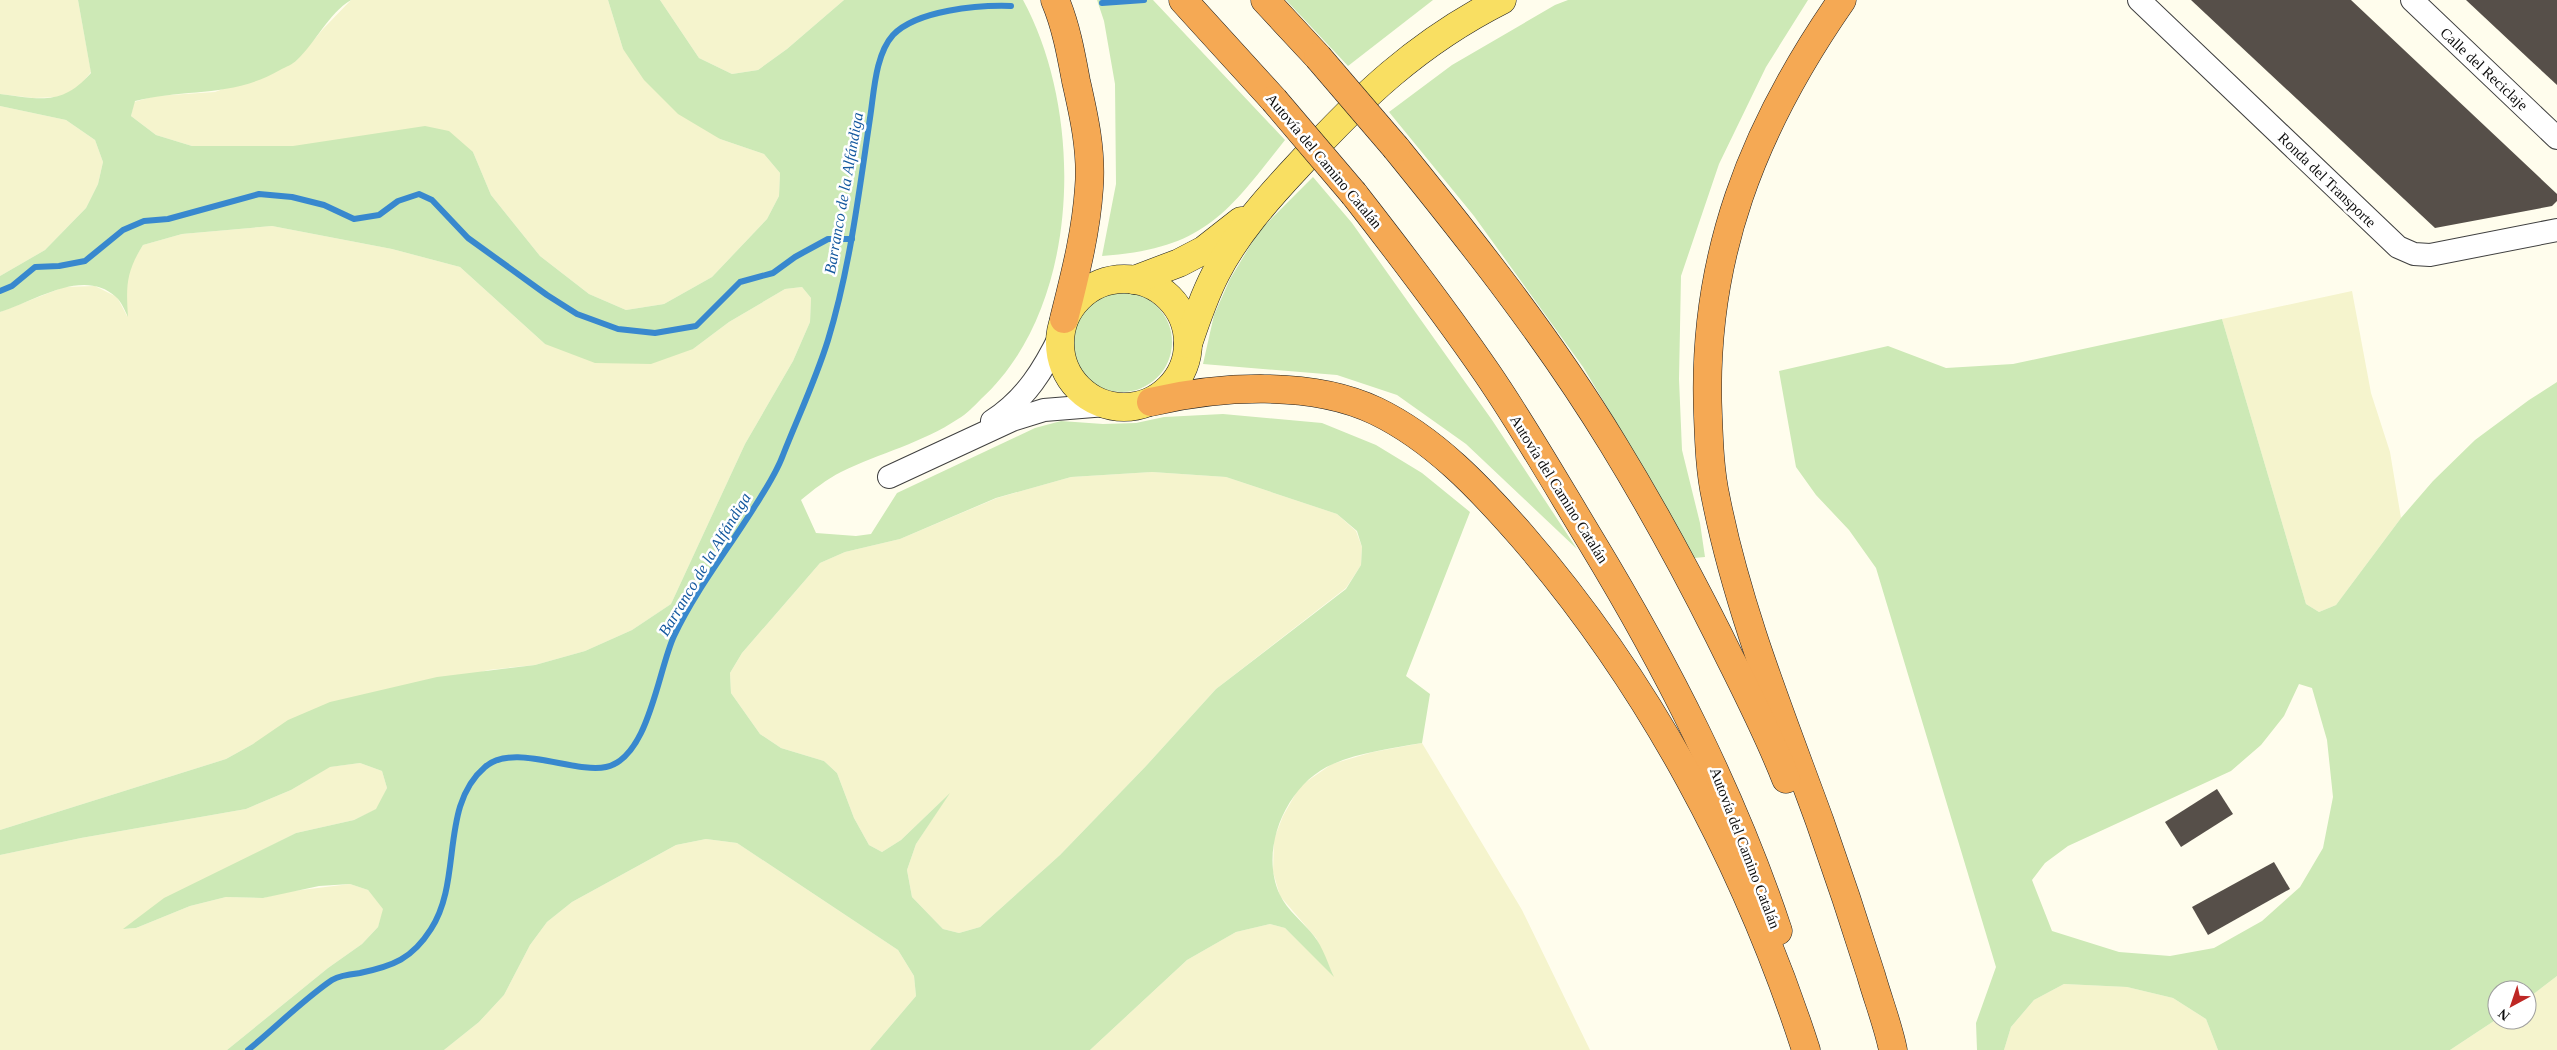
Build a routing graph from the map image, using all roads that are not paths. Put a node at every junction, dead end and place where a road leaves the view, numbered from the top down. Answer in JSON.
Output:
{"nodes":[{"id":1,"x":1056,"y":0,"type":"edge"},
{"id":2,"x":1183,"y":0,"type":"edge"},
{"id":3,"x":1265,"y":0,"type":"edge"},
{"id":4,"x":1502,"y":0,"type":"edge"},
{"id":5,"x":1842,"y":0,"type":"edge"},
{"id":6,"x":2139,"y":0,"type":"edge"},
{"id":7,"x":2412,"y":0,"type":"edge"},
{"id":8,"x":2557,"y":138,"type":"edge"},
{"id":9,"x":1268,"y":199,"type":"junction"},
{"id":10,"x":2557,"y":230,"type":"edge"},
{"id":11,"x":1134,"y":280,"type":"junction"},
{"id":12,"x":1062,"y":326,"type":"junction"},
{"id":13,"x":1188,"y":344,"type":"junction"},
{"id":14,"x":1151,"y":402,"type":"junction"},
{"id":15,"x":1106,"y":405,"type":"junction"},
{"id":16,"x":940,"y":452,"type":"junction"},
{"id":17,"x":889,"y":477,"type":"dead end"},
{"id":18,"x":1806,"y":1050,"type":"edge"},
{"id":19,"x":1814,"y":1050,"type":"edge"},
{"id":20,"x":1879,"y":1050,"type":"edge"},
{"id":21,"x":1893,"y":1050,"type":"edge"}],
"edges":[{"from":1,"to":12,"type":"highway"},
{"from":2,"to":19,"type":"highway","name":"Autovía del Camino Catalán","bridge":true},
{"from":3,"to":20,"type":"highway","bridge":true},
{"from":4,"to":9,"type":"main road"},
{"from":5,"to":21,"type":"highway"},
{"from":6,"to":10,"type":"street","name":"Ronda del Transporte"},
{"from":7,"to":8,"type":"street","name":"Calle del Reciclaje"},
{"from":9,"to":11,"type":"main road"},
{"from":9,"to":13,"type":"main road"},
{"from":11,"to":12,"type":"main road"},
{"from":11,"to":13,"type":"main road"},
{"from":12,"to":15,"type":"main road"},
{"from":12,"to":16,"type":"street"},
{"from":13,"to":14,"type":"main road"},
{"from":14,"to":15,"type":"main road"},
{"from":14,"to":18,"type":"highway"},
{"from":15,"to":16,"type":"street"},
{"from":16,"to":17,"type":"street"}]}
